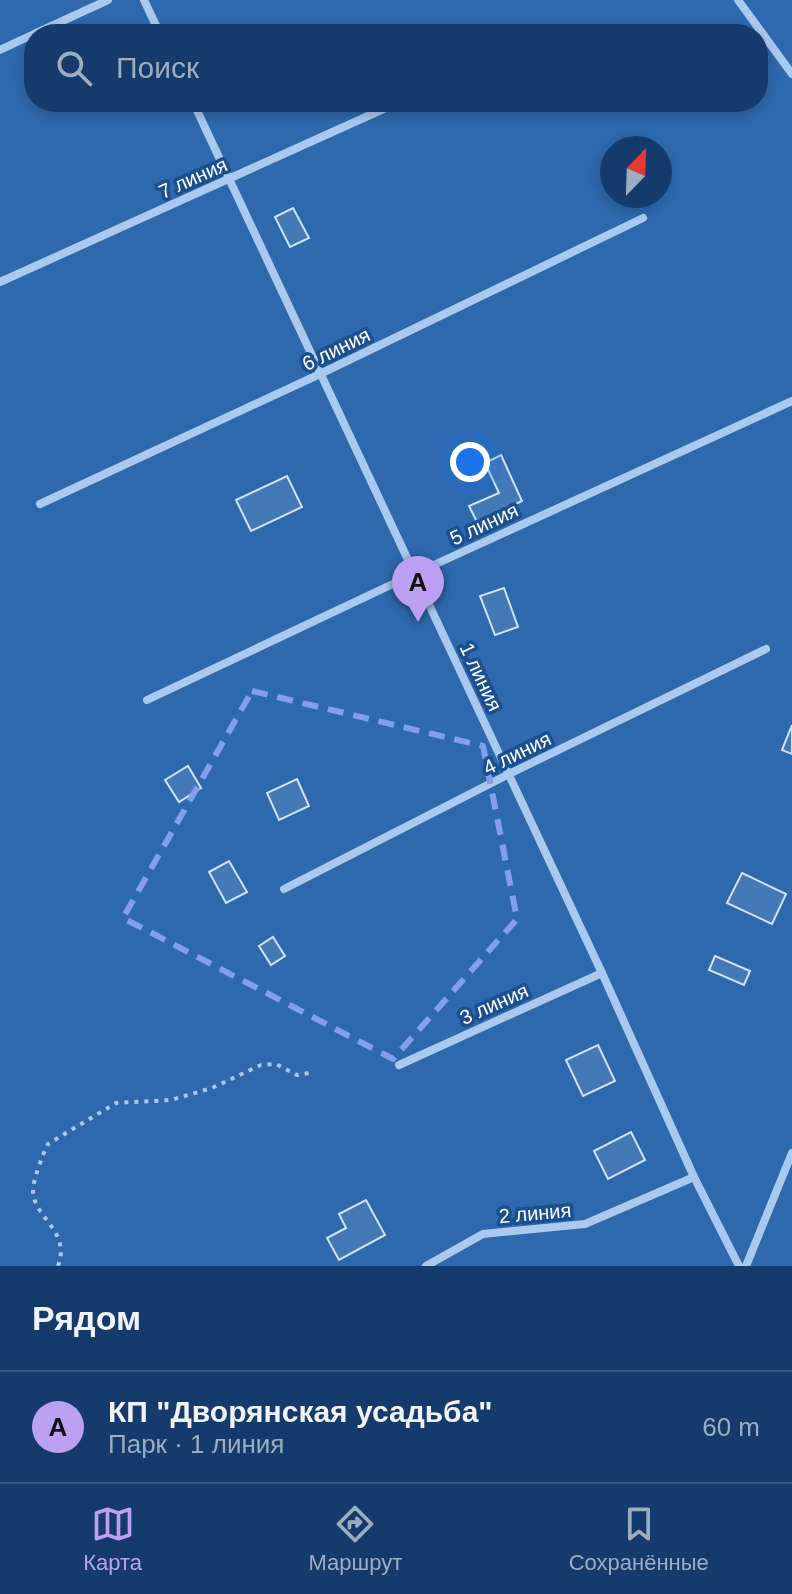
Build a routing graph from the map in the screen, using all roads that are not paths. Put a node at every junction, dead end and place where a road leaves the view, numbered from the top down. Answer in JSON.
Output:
{"nodes":[{"id":1,"x":108,"y":0,"type":"edge"},
{"id":2,"x":144,"y":0,"type":"edge"},
{"id":3,"x":738,"y":0,"type":"edge"},
{"id":4,"x":56,"y":24,"type":"edge"},
{"id":5,"x":155,"y":24,"type":"edge"},
{"id":6,"x":756,"y":24,"type":"edge"},
{"id":7,"x":24,"y":39,"type":"edge"},
{"id":8,"x":768,"y":41,"type":"edge"},
{"id":9,"x":0,"y":50,"type":"edge"},
{"id":10,"x":792,"y":74,"type":"edge"},
{"id":11,"x":198,"y":112,"type":"edge"},
{"id":12,"x":377,"y":112,"type":"edge"},
{"id":13,"x":230,"y":179,"type":"junction"},
{"id":14,"x":643,"y":218,"type":"dead end"},
{"id":15,"x":0,"y":282,"type":"edge"},
{"id":16,"x":320,"y":374,"type":"junction"},
{"id":17,"x":792,"y":401,"type":"edge"},
{"id":18,"x":40,"y":504,"type":"dead end"},
{"id":19,"x":414,"y":574,"type":"junction"},
{"id":20,"x":766,"y":649,"type":"dead end"},
{"id":21,"x":147,"y":700,"type":"dead end"},
{"id":22,"x":509,"y":774,"type":"junction"},
{"id":23,"x":284,"y":889,"type":"dead end"},
{"id":24,"x":602,"y":973,"type":"junction"},
{"id":25,"x":399,"y":1065,"type":"dead end"},
{"id":26,"x":792,"y":1153,"type":"edge"},
{"id":27,"x":694,"y":1177,"type":"junction"},
{"id":28,"x":426,"y":1266,"type":"edge"},
{"id":29,"x":739,"y":1266,"type":"edge"},
{"id":30,"x":746,"y":1266,"type":"edge"}],
"edges":[{"from":1,"to":4,"type":"street"},
{"from":2,"to":5,"type":"street"},
{"from":3,"to":6,"type":"street"},
{"from":7,"to":9,"type":"street"},
{"from":8,"to":10,"type":"street"},
{"from":11,"to":13,"type":"street","name":"1 линия"},
{"from":12,"to":13,"type":"street","name":"7 линия"},
{"from":13,"to":15,"type":"street","name":"7 линия"},
{"from":13,"to":16,"type":"street","name":"1 линия"},
{"from":14,"to":16,"type":"street","name":"6 линия"},
{"from":16,"to":18,"type":"street","name":"6 линия"},
{"from":16,"to":19,"type":"street","name":"1 линия"},
{"from":17,"to":19,"type":"street","name":"5 линия"},
{"from":19,"to":21,"type":"street","name":"5 линия"},
{"from":19,"to":22,"type":"street","name":"1 линия"},
{"from":20,"to":22,"type":"street","name":"4 линия"},
{"from":22,"to":23,"type":"street","name":"4 линия"},
{"from":22,"to":24,"type":"street","name":"1 линия"},
{"from":24,"to":25,"type":"street","name":"3 линия"},
{"from":24,"to":27,"type":"street","name":"1 линия"},
{"from":26,"to":30,"type":"street"},
{"from":27,"to":28,"type":"street","name":"2 линия"},
{"from":27,"to":29,"type":"street","name":"1 линия"}]}
